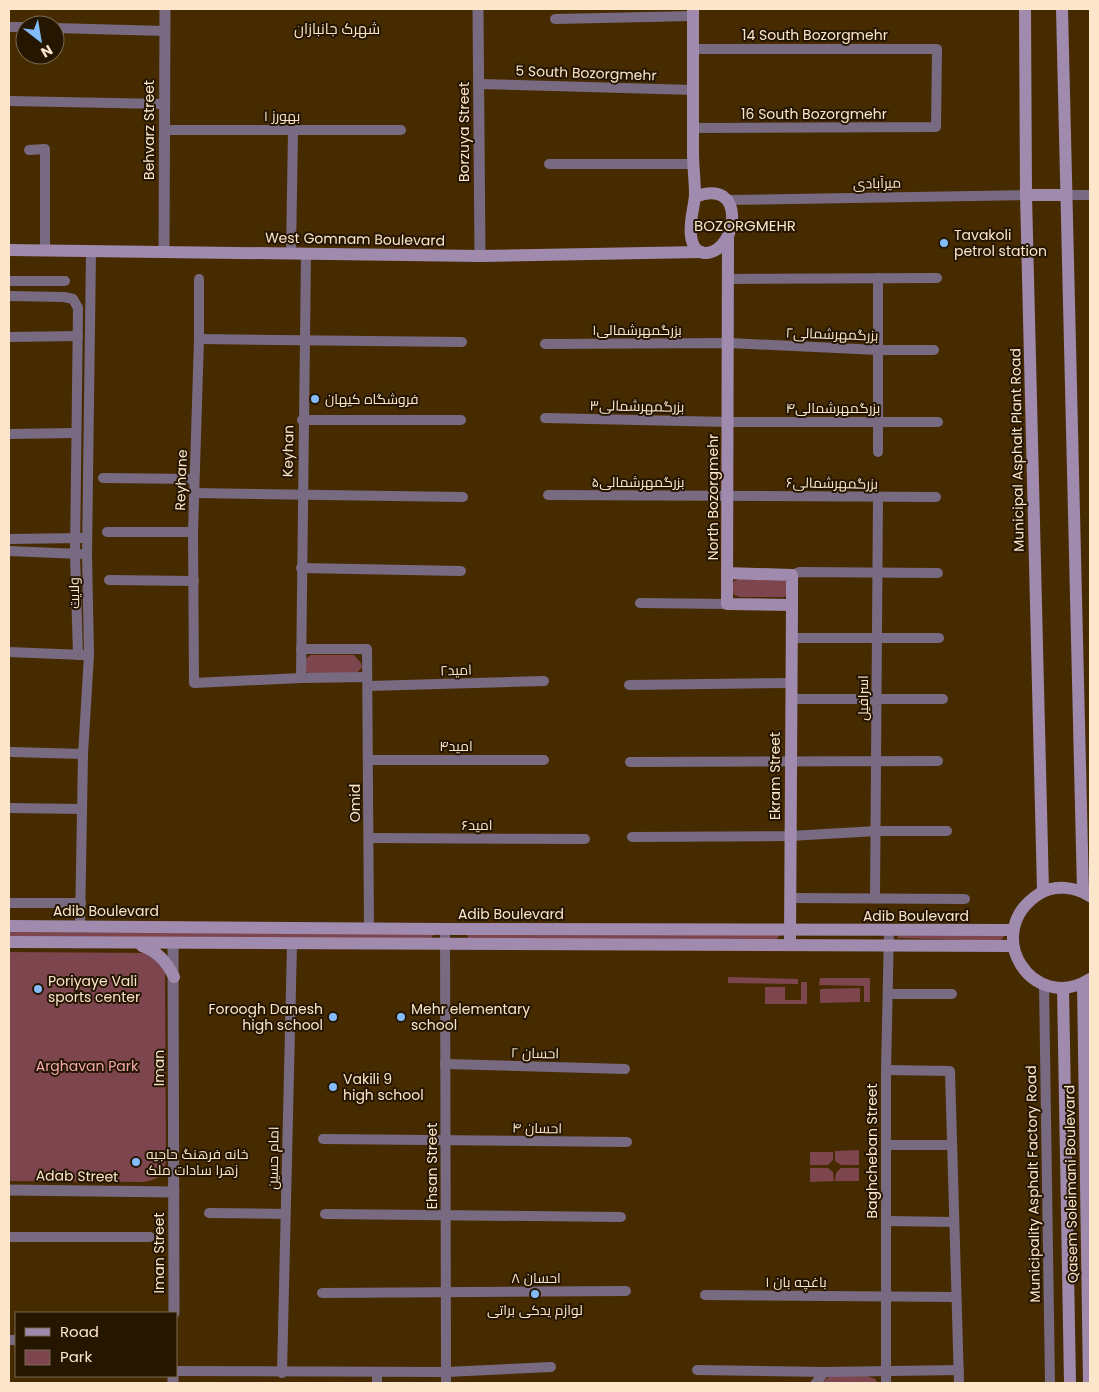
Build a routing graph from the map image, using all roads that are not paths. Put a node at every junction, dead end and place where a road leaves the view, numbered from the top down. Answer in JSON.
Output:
{"nodes":[{"id":1,"x":165,"y":9,"type":"edge"},
{"id":2,"x":478,"y":9,"type":"edge"},
{"id":3,"x":1025,"y":9,"type":"edge"},
{"id":4,"x":1062,"y":9,"type":"edge"},
{"id":5,"x":693,"y":12,"type":"edge"},
{"id":6,"x":556,"y":19,"type":"dead end"},
{"id":7,"x":65,"y":28,"type":"edge"},
{"id":8,"x":165,"y":31,"type":"junction"},
{"id":9,"x":693,"y":49,"type":"junction"},
{"id":10,"x":479,"y":84,"type":"junction"},
{"id":11,"x":693,"y":90,"type":"junction"},
{"id":12,"x":9,"y":101,"type":"edge"},
{"id":13,"x":164,"y":104,"type":"junction"},
{"id":14,"x":936,"y":127,"type":"joint"},
{"id":15,"x":693,"y":128,"type":"junction"},
{"id":16,"x":164,"y":130,"type":"junction"},
{"id":17,"x":293,"y":130,"type":"junction"},
{"id":18,"x":401,"y":130,"type":"dead end"},
{"id":19,"x":29,"y":150,"type":"dead end"},
{"id":20,"x":549,"y":164,"type":"dead end"},
{"id":21,"x":693,"y":164,"type":"junction"},
{"id":22,"x":1026,"y":195,"type":"junction"},
{"id":23,"x":1066,"y":195,"type":"junction"},
{"id":24,"x":1090,"y":195,"type":"edge"},
{"id":25,"x":695,"y":197,"type":"junction"},
{"id":26,"x":728,"y":200,"type":"junction"},
{"id":27,"x":728,"y":238,"type":"junction"},
{"id":28,"x":9,"y":250,"type":"edge"},
{"id":29,"x":44,"y":250,"type":"junction"},
{"id":30,"x":91,"y":251,"type":"junction"},
{"id":31,"x":164,"y":252,"type":"junction"},
{"id":32,"x":291,"y":253,"type":"junction"},
{"id":33,"x":306,"y":253,"type":"junction"},
{"id":34,"x":704,"y":253,"type":"junction"},
{"id":35,"x":480,"y":256,"type":"junction"},
{"id":36,"x":199,"y":278,"type":"dead end"},
{"id":37,"x":878,"y":278,"type":"junction"},
{"id":38,"x":937,"y":278,"type":"dead end"},
{"id":39,"x":728,"y":279,"type":"junction"},
{"id":40,"x":9,"y":281,"type":"edge"},
{"id":41,"x":65,"y":282,"type":"dead end"},
{"id":42,"x":9,"y":296,"type":"edge"},
{"id":43,"x":78,"y":336,"type":"junction"},
{"id":44,"x":9,"y":337,"type":"edge"},
{"id":45,"x":200,"y":339,"type":"junction"},
{"id":46,"x":303,"y":341,"type":"junction"},
{"id":47,"x":462,"y":342,"type":"dead end"},
{"id":48,"x":729,"y":343,"type":"junction"},
{"id":49,"x":544,"y":344,"type":"dead end"},
{"id":50,"x":878,"y":350,"type":"junction"},
{"id":51,"x":934,"y":350,"type":"dead end"},
{"id":52,"x":545,"y":418,"type":"dead end"},
{"id":53,"x":302,"y":420,"type":"junction"},
{"id":54,"x":461,"y":420,"type":"dead end"},
{"id":55,"x":728,"y":422,"type":"junction"},
{"id":56,"x":878,"y":422,"type":"junction"},
{"id":57,"x":938,"y":422,"type":"dead end"},
{"id":58,"x":76,"y":433,"type":"junction"},
{"id":59,"x":9,"y":434,"type":"edge"},
{"id":60,"x":878,"y":452,"type":"dead end"},
{"id":61,"x":103,"y":478,"type":"dead end"},
{"id":62,"x":194,"y":480,"type":"junction"},
{"id":63,"x":194,"y":493,"type":"junction"},
{"id":64,"x":302,"y":495,"type":"junction"},
{"id":65,"x":548,"y":495,"type":"dead end"},
{"id":66,"x":728,"y":496,"type":"junction"},
{"id":67,"x":463,"y":497,"type":"dead end"},
{"id":68,"x":878,"y":497,"type":"junction"},
{"id":69,"x":936,"y":498,"type":"dead end"},
{"id":70,"x":106,"y":532,"type":"dead end"},
{"id":71,"x":193,"y":532,"type":"junction"},
{"id":72,"x":75,"y":538,"type":"junction"},
{"id":73,"x":87,"y":538,"type":"junction"},
{"id":74,"x":9,"y":539,"type":"edge"},
{"id":75,"x":9,"y":551,"type":"edge"},
{"id":76,"x":75,"y":554,"type":"junction"},
{"id":77,"x":86,"y":554,"type":"junction"},
{"id":78,"x":301,"y":568,"type":"junction"},
{"id":79,"x":461,"y":571,"type":"dead end"},
{"id":80,"x":727,"y":573,"type":"junction"},
{"id":81,"x":877,"y":573,"type":"junction"},
{"id":82,"x":938,"y":573,"type":"dead end"},
{"id":83,"x":792,"y":575,"type":"junction"},
{"id":84,"x":109,"y":580,"type":"dead end"},
{"id":85,"x":194,"y":581,"type":"junction"},
{"id":86,"x":640,"y":603,"type":"dead end"},
{"id":87,"x":727,"y":604,"type":"junction"},
{"id":88,"x":792,"y":606,"type":"junction"},
{"id":89,"x":791,"y":638,"type":"junction"},
{"id":90,"x":877,"y":638,"type":"junction"},
{"id":91,"x":939,"y":638,"type":"dead end"},
{"id":92,"x":301,"y":650,"type":"junction"},
{"id":93,"x":9,"y":652,"type":"edge"},
{"id":94,"x":84,"y":655,"type":"junction"},
{"id":95,"x":301,"y":678,"type":"junction"},
{"id":96,"x":544,"y":681,"type":"dead end"},
{"id":97,"x":368,"y":682,"type":"junction"},
{"id":98,"x":791,"y":684,"type":"junction"},
{"id":99,"x":629,"y":685,"type":"dead end"},
{"id":100,"x":791,"y":699,"type":"junction"},
{"id":101,"x":943,"y":699,"type":"dead end"},
{"id":102,"x":877,"y":700,"type":"junction"},
{"id":103,"x":12,"y":752,"type":"dead end"},
{"id":104,"x":83,"y":754,"type":"junction"},
{"id":105,"x":368,"y":760,"type":"junction"},
{"id":106,"x":544,"y":760,"type":"dead end"},
{"id":107,"x":790,"y":760,"type":"junction"},
{"id":108,"x":938,"y":761,"type":"dead end"},
{"id":109,"x":630,"y":762,"type":"dead end"},
{"id":110,"x":877,"y":762,"type":"junction"},
{"id":111,"x":9,"y":808,"type":"edge"},
{"id":112,"x":82,"y":809,"type":"junction"},
{"id":113,"x":877,"y":831,"type":"junction"},
{"id":114,"x":947,"y":831,"type":"dead end"},
{"id":115,"x":790,"y":836,"type":"junction"},
{"id":116,"x":632,"y":837,"type":"dead end"},
{"id":117,"x":369,"y":838,"type":"junction"},
{"id":118,"x":585,"y":839,"type":"dead end"},
{"id":119,"x":1043,"y":892,"type":"junction"},
{"id":120,"x":1086,"y":894,"type":"edge"},
{"id":121,"x":790,"y":898,"type":"junction"},
{"id":122,"x":875,"y":898,"type":"junction"},
{"id":123,"x":965,"y":899,"type":"dead end"},
{"id":124,"x":9,"y":903,"type":"edge"},
{"id":125,"x":80,"y":903,"type":"junction"},
{"id":126,"x":9,"y":926,"type":"edge"},
{"id":127,"x":80,"y":926,"type":"junction"},
{"id":128,"x":369,"y":928,"type":"junction"},
{"id":129,"x":445,"y":929,"type":"junction"},
{"id":130,"x":790,"y":930,"type":"junction"},
{"id":131,"x":889,"y":930,"type":"junction"},
{"id":132,"x":1013,"y":930,"type":"junction"},
{"id":133,"x":9,"y":942,"type":"edge"},
{"id":134,"x":135,"y":943,"type":"junction"},
{"id":135,"x":173,"y":944,"type":"junction"},
{"id":136,"x":292,"y":944,"type":"junction"},
{"id":137,"x":445,"y":944,"type":"junction"},
{"id":138,"x":790,"y":946,"type":"junction"},
{"id":139,"x":1013,"y":946,"type":"junction"},
{"id":140,"x":889,"y":947,"type":"junction"},
{"id":141,"x":174,"y":977,"type":"junction"},
{"id":142,"x":1087,"y":981,"type":"edge"},
{"id":143,"x":1044,"y":984,"type":"junction"},
{"id":144,"x":1063,"y":988,"type":"junction"},
{"id":145,"x":888,"y":994,"type":"junction"},
{"id":146,"x":952,"y":994,"type":"dead end"},
{"id":147,"x":445,"y":1064,"type":"junction"},
{"id":148,"x":625,"y":1069,"type":"dead end"},
{"id":149,"x":886,"y":1070,"type":"junction"},
{"id":150,"x":322,"y":1139,"type":"dead end"},
{"id":151,"x":445,"y":1140,"type":"junction"},
{"id":152,"x":627,"y":1142,"type":"dead end"},
{"id":153,"x":886,"y":1145,"type":"junction"},
{"id":154,"x":952,"y":1145,"type":"junction"},
{"id":155,"x":9,"y":1190,"type":"edge"},
{"id":156,"x":174,"y":1192,"type":"junction"},
{"id":157,"x":208,"y":1213,"type":"dead end"},
{"id":158,"x":285,"y":1214,"type":"junction"},
{"id":159,"x":326,"y":1214,"type":"dead end"},
{"id":160,"x":446,"y":1216,"type":"junction"},
{"id":161,"x":621,"y":1217,"type":"dead end"},
{"id":162,"x":887,"y":1221,"type":"junction"},
{"id":163,"x":954,"y":1222,"type":"junction"},
{"id":164,"x":9,"y":1237,"type":"edge"},
{"id":165,"x":150,"y":1237,"type":"dead end"},
{"id":166,"x":446,"y":1292,"type":"junction"},
{"id":167,"x":626,"y":1292,"type":"dead end"},
{"id":168,"x":322,"y":1293,"type":"dead end"},
{"id":169,"x":705,"y":1295,"type":"dead end"},
{"id":170,"x":887,"y":1296,"type":"junction"},
{"id":171,"x":956,"y":1297,"type":"junction"},
{"id":172,"x":174,"y":1312,"type":"edge"},
{"id":173,"x":552,"y":1367,"type":"dead end"},
{"id":174,"x":697,"y":1370,"type":"dead end"},
{"id":175,"x":959,"y":1370,"type":"junction"},
{"id":176,"x":178,"y":1371,"type":"edge"},
{"id":177,"x":446,"y":1372,"type":"junction"},
{"id":178,"x":824,"y":1372,"type":"junction"},
{"id":179,"x":886,"y":1372,"type":"junction"},
{"id":180,"x":282,"y":1373,"type":"junction"},
{"id":181,"x":377,"y":1378,"type":"edge"},
{"id":182,"x":446,"y":1383,"type":"edge"},
{"id":183,"x":816,"y":1383,"type":"edge"},
{"id":184,"x":886,"y":1383,"type":"edge"},
{"id":185,"x":959,"y":1383,"type":"edge"},
{"id":186,"x":1050,"y":1383,"type":"edge"},
{"id":187,"x":1070,"y":1383,"type":"edge"},
{"id":188,"x":1089,"y":1383,"type":"edge"}],
"edges":[{"from":1,"to":8,"type":"street","name":"Behvarz Street"},
{"from":2,"to":10,"type":"street","name":"Borzuya Street"},
{"from":3,"to":22,"type":"main road","name":"Municipal Asphalt Plant Road"},
{"from":4,"to":23,"type":"main road"},
{"from":5,"to":6,"type":"street"},
{"from":5,"to":9,"type":"main road"},
{"from":7,"to":8,"type":"street"},
{"from":8,"to":13,"type":"street","name":"Behvarz Street"},
{"from":9,"to":11,"type":"main road"},
{"from":9,"to":14,"type":"street","name":"14 South Bozorgmehr"},
{"from":10,"to":11,"type":"street","name":"5 South Bozorgmehr"},
{"from":10,"to":35,"type":"street","name":"Borzuya Street"},
{"from":11,"to":15,"type":"main road"},
{"from":12,"to":13,"type":"street"},
{"from":13,"to":16,"type":"street","name":"Behvarz Street"},
{"from":14,"to":15,"type":"street","name":"16 South Bozorgmehr"},
{"from":15,"to":21,"type":"main road"},
{"from":16,"to":17,"type":"street","name":"بهورز ۱"},
{"from":16,"to":31,"type":"street","name":"Behvarz Street"},
{"from":17,"to":18,"type":"street","name":"بهورز ۱"},
{"from":17,"to":32,"type":"street"},
{"from":19,"to":29,"type":"street"},
{"from":20,"to":21,"type":"street"},
{"from":21,"to":25,"type":"main road"},
{"from":22,"to":23,"type":"main road"},
{"from":22,"to":26,"type":"street","name":"میرآبادی"},
{"from":22,"to":119,"type":"main road","name":"Municipal Asphalt Plant Road"},
{"from":23,"to":24,"type":"street"},
{"from":23,"to":120,"type":"main road"},
{"from":25,"to":26,"type":"main road"},
{"from":25,"to":34,"type":"main road"},
{"from":26,"to":27,"type":"main road"},
{"from":27,"to":34,"type":"main road"},
{"from":27,"to":39,"type":"main road","name":"North Bozorgmehr"},
{"from":28,"to":29,"type":"main road","name":"West Gomnam Boulevard"},
{"from":29,"to":30,"type":"main road","name":"West Gomnam Boulevard"},
{"from":30,"to":31,"type":"main road","name":"West Gomnam Boulevard"},
{"from":30,"to":73,"type":"street","name":"ولایت"},
{"from":31,"to":32,"type":"main road","name":"West Gomnam Boulevard"},
{"from":32,"to":33,"type":"main road","name":"West Gomnam Boulevard"},
{"from":33,"to":35,"type":"main road","name":"West Gomnam Boulevard"},
{"from":33,"to":46,"type":"street","name":"Keyhan"},
{"from":34,"to":35,"type":"main road","name":"West Gomnam Boulevard"},
{"from":34,"to":39,"type":"main road"},
{"from":36,"to":45,"type":"street","name":"Reyhane"},
{"from":37,"to":38,"type":"street"},
{"from":37,"to":39,"type":"street"},
{"from":37,"to":50,"type":"street"},
{"from":39,"to":48,"type":"main road","name":"North Bozorgmehr"},
{"from":40,"to":41,"type":"street"},
{"from":42,"to":43,"type":"street"},
{"from":43,"to":44,"type":"street"},
{"from":43,"to":58,"type":"street"},
{"from":45,"to":46,"type":"street"},
{"from":45,"to":62,"type":"street","name":"Reyhane"},
{"from":46,"to":47,"type":"street"},
{"from":46,"to":53,"type":"street","name":"Keyhan"},
{"from":48,"to":49,"type":"street","name":"بزرگمهرشمالی۱"},
{"from":48,"to":50,"type":"street","name":"بزرگمهرشمالی۲"},
{"from":48,"to":55,"type":"main road","name":"North Bozorgmehr"},
{"from":50,"to":51,"type":"street","name":"بزرگمهرشمالی۲"},
{"from":50,"to":56,"type":"street"},
{"from":52,"to":55,"type":"street","name":"بزرگمهرشمالی۳"},
{"from":53,"to":54,"type":"street"},
{"from":53,"to":64,"type":"street","name":"Keyhan"},
{"from":55,"to":56,"type":"street","name":"بزرگمهرشمالی۴"},
{"from":55,"to":66,"type":"main road","name":"North Bozorgmehr"},
{"from":56,"to":57,"type":"street","name":"بزرگمهرشمالی۴"},
{"from":56,"to":60,"type":"street"},
{"from":58,"to":59,"type":"street"},
{"from":58,"to":72,"type":"street"},
{"from":61,"to":62,"type":"street"},
{"from":62,"to":63,"type":"street","name":"Reyhane"},
{"from":63,"to":64,"type":"street"},
{"from":63,"to":71,"type":"street","name":"Reyhane"},
{"from":64,"to":67,"type":"street"},
{"from":64,"to":78,"type":"street","name":"Keyhan"},
{"from":65,"to":66,"type":"street","name":"بزرگمهرشمالی۵"},
{"from":66,"to":68,"type":"street","name":"بزرگمهرشمالی۶"},
{"from":66,"to":80,"type":"main road","name":"North Bozorgmehr"},
{"from":68,"to":69,"type":"street","name":"بزرگمهرشمالی۶"},
{"from":68,"to":81,"type":"street","name":"اسرافیل"},
{"from":70,"to":71,"type":"street"},
{"from":71,"to":85,"type":"street","name":"Reyhane"},
{"from":72,"to":73,"type":"street"},
{"from":72,"to":74,"type":"street"},
{"from":72,"to":76,"type":"street"},
{"from":73,"to":77,"type":"street","name":"ولایت"},
{"from":75,"to":76,"type":"street"},
{"from":76,"to":77,"type":"street"},
{"from":76,"to":94,"type":"street"},
{"from":77,"to":94,"type":"street","name":"ولایت"},
{"from":78,"to":79,"type":"street"},
{"from":78,"to":92,"type":"street","name":"Keyhan"},
{"from":80,"to":83,"type":"main road"},
{"from":80,"to":87,"type":"main road"},
{"from":81,"to":82,"type":"street"},
{"from":81,"to":83,"type":"street"},
{"from":81,"to":90,"type":"street","name":"اسرافیل"},
{"from":83,"to":88,"type":"main road","name":"Ekram Street"},
{"from":84,"to":85,"type":"street"},
{"from":85,"to":95,"type":"street","name":"Reyhane"},
{"from":86,"to":87,"type":"street"},
{"from":87,"to":88,"type":"main road"},
{"from":88,"to":89,"type":"main road","name":"Ekram Street"},
{"from":89,"to":90,"type":"street"},
{"from":89,"to":98,"type":"main road","name":"Ekram Street"},
{"from":90,"to":91,"type":"street"},
{"from":90,"to":102,"type":"street","name":"اسرافیل"},
{"from":92,"to":95,"type":"street"},
{"from":92,"to":97,"type":"street","name":"Omid"},
{"from":93,"to":94,"type":"street"},
{"from":94,"to":104,"type":"street","name":"ولایت"},
{"from":95,"to":97,"type":"street"},
{"from":96,"to":97,"type":"street","name":"امید۲"},
{"from":97,"to":105,"type":"street","name":"Omid"},
{"from":98,"to":99,"type":"street"},
{"from":98,"to":100,"type":"main road","name":"Ekram Street"},
{"from":100,"to":102,"type":"street"},
{"from":100,"to":107,"type":"main road","name":"Ekram Street"},
{"from":101,"to":102,"type":"street"},
{"from":102,"to":110,"type":"street","name":"اسرافیل"},
{"from":103,"to":104,"type":"street"},
{"from":104,"to":112,"type":"street","name":"ولایت"},
{"from":105,"to":106,"type":"street","name":"امید۴"},
{"from":105,"to":117,"type":"street","name":"Omid"},
{"from":107,"to":109,"type":"street"},
{"from":107,"to":110,"type":"street"},
{"from":107,"to":115,"type":"main road","name":"Ekram Street"},
{"from":108,"to":110,"type":"street"},
{"from":110,"to":113,"type":"street","name":"اسرافیل"},
{"from":111,"to":112,"type":"street"},
{"from":112,"to":125,"type":"street","name":"ولایت"},
{"from":113,"to":114,"type":"street"},
{"from":113,"to":115,"type":"street"},
{"from":113,"to":122,"type":"street","name":"اسرافیل"},
{"from":115,"to":116,"type":"street"},
{"from":115,"to":121,"type":"main road","name":"Ekram Street"},
{"from":117,"to":118,"type":"street","name":"امید۶"},
{"from":117,"to":128,"type":"street","name":"Omid"},
{"from":119,"to":120,"type":"main road"},
{"from":119,"to":132,"type":"main road"},
{"from":121,"to":122,"type":"street"},
{"from":121,"to":130,"type":"main road","name":"Ekram Street"},
{"from":122,"to":123,"type":"street"},
{"from":124,"to":125,"type":"street"},
{"from":125,"to":127,"type":"street","name":"ولایت"},
{"from":126,"to":127,"type":"main road","name":"Adib Boulevard"},
{"from":127,"to":128,"type":"main road","name":"Adib Boulevard"},
{"from":128,"to":129,"type":"main road","name":"Adib Boulevard"},
{"from":129,"to":130,"type":"main road","name":"Adib Boulevard"},
{"from":129,"to":137,"type":"street","name":"Ehsan Street"},
{"from":130,"to":131,"type":"main road","name":"Adib Boulevard"},
{"from":130,"to":138,"type":"main road","name":"Ekram Street"},
{"from":131,"to":132,"type":"main road","name":"Adib Boulevard"},
{"from":131,"to":140,"type":"street","name":"Baghcheban Street"},
{"from":132,"to":139,"type":"main road"},
{"from":133,"to":134,"type":"main road"},
{"from":134,"to":135,"type":"main road"},
{"from":134,"to":141,"type":"main road"},
{"from":135,"to":136,"type":"main road"},
{"from":135,"to":141,"type":"street","name":"Iman"},
{"from":136,"to":137,"type":"main road"},
{"from":136,"to":158,"type":"street","name":"امام حسین"},
{"from":137,"to":138,"type":"main road"},
{"from":137,"to":147,"type":"street","name":"Ehsan Street"},
{"from":138,"to":140,"type":"main road"},
{"from":139,"to":140,"type":"main road"},
{"from":139,"to":143,"type":"main road"},
{"from":140,"to":145,"type":"street","name":"Baghcheban Street"},
{"from":141,"to":156,"type":"street","name":"Iman"},
{"from":142,"to":144,"type":"main road"},
{"from":142,"to":188,"type":"main road","name":"Qasem Soleimani Boulevard"},
{"from":143,"to":144,"type":"main road"},
{"from":143,"to":186,"type":"street","name":"Municipality Asphalt Factory Road"},
{"from":144,"to":187,"type":"main road","name":"Qasem Soleimani Boulevard"},
{"from":145,"to":146,"type":"street"},
{"from":145,"to":149,"type":"street","name":"Baghcheban Street"},
{"from":147,"to":148,"type":"street","name":"احسان ۲"},
{"from":147,"to":151,"type":"street","name":"Ehsan Street"},
{"from":149,"to":153,"type":"street","name":"Baghcheban Street"},
{"from":149,"to":154,"type":"street"},
{"from":150,"to":151,"type":"street","name":"احسان ۴"},
{"from":151,"to":152,"type":"street","name":"احسان ۴"},
{"from":151,"to":160,"type":"street","name":"Ehsan Street"},
{"from":153,"to":154,"type":"street"},
{"from":153,"to":162,"type":"street","name":"Baghcheban Street"},
{"from":154,"to":163,"type":"street"},
{"from":155,"to":156,"type":"street","name":"Adab Street"},
{"from":156,"to":172,"type":"street","name":"Iman Street"},
{"from":157,"to":158,"type":"street"},
{"from":158,"to":180,"type":"street","name":"امام حسین"},
{"from":159,"to":160,"type":"street"},
{"from":160,"to":161,"type":"street"},
{"from":160,"to":166,"type":"street","name":"Ehsan Street"},
{"from":162,"to":163,"type":"street"},
{"from":162,"to":170,"type":"street","name":"Baghcheban Street"},
{"from":163,"to":171,"type":"street"},
{"from":164,"to":165,"type":"street"},
{"from":166,"to":167,"type":"street","name":"احسان ۸"},
{"from":166,"to":168,"type":"street","name":"احسان ۸"},
{"from":166,"to":177,"type":"street","name":"Ehsan Street"},
{"from":169,"to":170,"type":"street","name":"باغچه بان ۱"},
{"from":170,"to":171,"type":"street","name":"باغچه بان ۱"},
{"from":170,"to":179,"type":"street","name":"Baghcheban Street"},
{"from":171,"to":175,"type":"street"},
{"from":173,"to":177,"type":"street"},
{"from":174,"to":178,"type":"street"},
{"from":175,"to":179,"type":"street"},
{"from":175,"to":185,"type":"street"},
{"from":176,"to":180,"type":"street"},
{"from":177,"to":181,"type":"street"},
{"from":177,"to":182,"type":"street","name":"Ehsan Street"},
{"from":178,"to":179,"type":"street"},
{"from":178,"to":183,"type":"street"},
{"from":179,"to":184,"type":"street","name":"Baghcheban Street"},
{"from":180,"to":181,"type":"street"}]}
